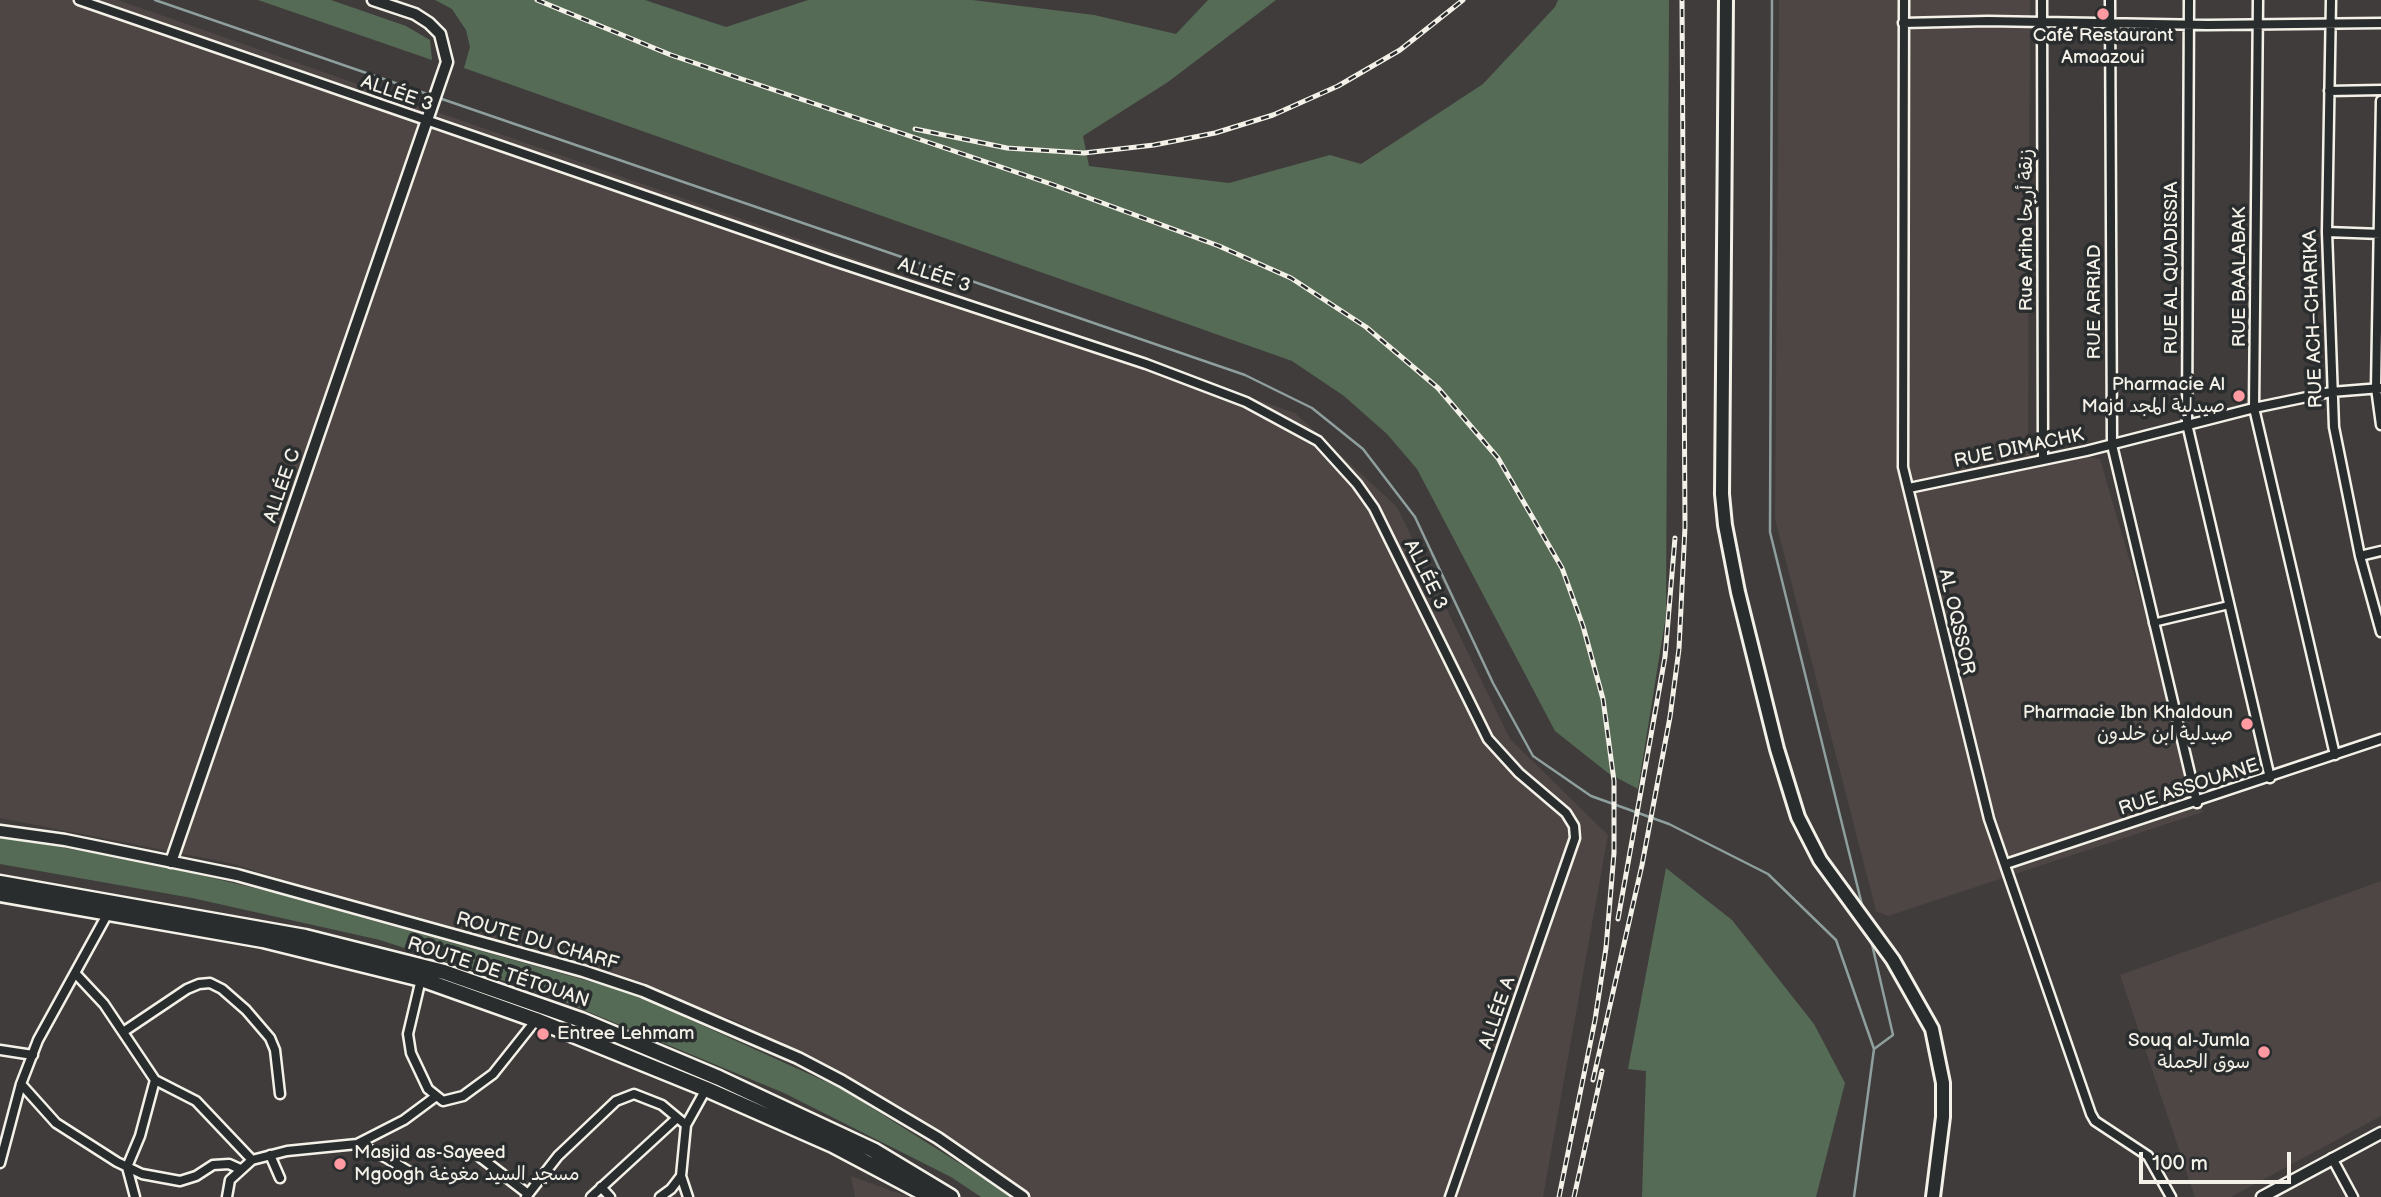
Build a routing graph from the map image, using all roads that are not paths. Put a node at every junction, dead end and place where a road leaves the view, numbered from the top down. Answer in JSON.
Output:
{"nodes":[{"id":1,"x":79,"y":0,"type":"edge"},
{"id":2,"x":373,"y":0,"type":"edge"},
{"id":3,"x":1726,"y":0,"type":"edge"},
{"id":4,"x":1904,"y":0,"type":"edge"},
{"id":5,"x":2042,"y":0,"type":"edge"},
{"id":6,"x":2110,"y":0,"type":"edge"},
{"id":7,"x":2189,"y":0,"type":"edge"},
{"id":8,"x":2258,"y":0,"type":"edge"},
{"id":9,"x":2331,"y":0,"type":"edge"},
{"id":10,"x":2042,"y":22,"type":"junction"},
{"id":11,"x":2110,"y":22,"type":"junction"},
{"id":12,"x":1903,"y":23,"type":"junction"},
{"id":13,"x":2381,"y":23,"type":"edge"},
{"id":14,"x":2189,"y":24,"type":"junction"},
{"id":15,"x":2331,"y":24,"type":"junction"},
{"id":16,"x":2258,"y":25,"type":"junction"},
{"id":17,"x":2381,"y":90,"type":"edge"},
{"id":18,"x":2329,"y":91,"type":"junction"},
{"id":19,"x":2381,"y":101,"type":"edge"},
{"id":20,"x":429,"y":118,"type":"junction"},
{"id":21,"x":2327,"y":232,"type":"junction"},
{"id":22,"x":2380,"y":234,"type":"edge"},
{"id":23,"x":2379,"y":388,"type":"edge"},
{"id":24,"x":2331,"y":392,"type":"junction"},
{"id":25,"x":2255,"y":408,"type":"junction"},
{"id":26,"x":2188,"y":424,"type":"junction"},
{"id":27,"x":2381,"y":425,"type":"edge"},
{"id":28,"x":2112,"y":445,"type":"junction"},
{"id":29,"x":2043,"y":460,"type":"junction"},
{"id":30,"x":1909,"y":488,"type":"junction"},
{"id":31,"x":2381,"y":551,"type":"edge"},
{"id":32,"x":2360,"y":556,"type":"junction"},
{"id":33,"x":2229,"y":605,"type":"junction"},
{"id":34,"x":2153,"y":623,"type":"junction"},
{"id":35,"x":2381,"y":632,"type":"edge"},
{"id":36,"x":2381,"y":739,"type":"edge"},
{"id":37,"x":2335,"y":755,"type":"junction"},
{"id":38,"x":2270,"y":778,"type":"junction"},
{"id":39,"x":2197,"y":803,"type":"junction"},
{"id":40,"x":0,"y":831,"type":"edge"},
{"id":41,"x":1575,"y":838,"type":"joint"},
{"id":42,"x":171,"y":862,"type":"junction"},
{"id":43,"x":2006,"y":864,"type":"junction"},
{"id":44,"x":0,"y":883,"type":"edge"},
{"id":45,"x":0,"y":894,"type":"edge"},
{"id":46,"x":108,"y":913,"type":"junction"},
{"id":47,"x":75,"y":974,"type":"junction"},
{"id":48,"x":421,"y":979,"type":"junction"},
{"id":49,"x":536,"y":1020,"type":"junction"},
{"id":50,"x":123,"y":1032,"type":"junction"},
{"id":51,"x":0,"y":1050,"type":"edge"},
{"id":52,"x":33,"y":1055,"type":"junction"},
{"id":53,"x":155,"y":1080,"type":"junction"},
{"id":54,"x":21,"y":1084,"type":"junction"},
{"id":55,"x":706,"y":1089,"type":"junction"},
{"id":56,"x":280,"y":1094,"type":"dead end"},
{"id":57,"x":435,"y":1097,"type":"junction"},
{"id":58,"x":677,"y":1118,"type":"junction"},
{"id":59,"x":686,"y":1125,"type":"junction"},
{"id":60,"x":2381,"y":1133,"type":"edge"},
{"id":61,"x":357,"y":1144,"type":"junction"},
{"id":62,"x":3,"y":1145,"type":"edge"},
{"id":63,"x":270,"y":1155,"type":"junction"},
{"id":64,"x":480,"y":1157,"type":"dead end"},
{"id":65,"x":2332,"y":1158,"type":"junction"},
{"id":66,"x":253,"y":1160,"type":"junction"},
{"id":67,"x":0,"y":1163,"type":"edge"},
{"id":68,"x":127,"y":1167,"type":"junction"},
{"id":69,"x":240,"y":1168,"type":"junction"},
{"id":70,"x":413,"y":1174,"type":"dead end"},
{"id":71,"x":681,"y":1176,"type":"junction"},
{"id":72,"x":280,"y":1178,"type":"dead end"},
{"id":73,"x":601,"y":1187,"type":"junction"},
{"id":74,"x":527,"y":1196,"type":"edge"},
{"id":75,"x":135,"y":1197,"type":"edge"},
{"id":76,"x":227,"y":1197,"type":"edge"},
{"id":77,"x":591,"y":1197,"type":"edge"},
{"id":78,"x":610,"y":1197,"type":"edge"},
{"id":79,"x":660,"y":1197,"type":"edge"},
{"id":80,"x":688,"y":1197,"type":"edge"},
{"id":81,"x":931,"y":1197,"type":"edge"},
{"id":82,"x":951,"y":1197,"type":"edge"},
{"id":83,"x":1023,"y":1197,"type":"edge"},
{"id":84,"x":1451,"y":1197,"type":"edge"},
{"id":85,"x":1933,"y":1197,"type":"edge"},
{"id":86,"x":2171,"y":1197,"type":"edge"},
{"id":87,"x":2262,"y":1197,"type":"edge"},
{"id":88,"x":2353,"y":1197,"type":"edge"}],
"edges":[{"from":1,"to":20,"type":"street","name":"ALLÉE 3"},
{"from":2,"to":20,"type":"street","name":"ALLÉE C"},
{"from":3,"to":85,"type":"main road"},
{"from":4,"to":12,"type":"street","name":"AL OQSSOR"},
{"from":5,"to":10,"type":"street","name":"Rue Ariha زنقة أريحا"},
{"from":6,"to":11,"type":"street","name":"RUE ARRIAD"},
{"from":7,"to":14,"type":"street","name":"RUE AL QUADISSIA"},
{"from":8,"to":16,"type":"street","name":"RUE BAALABAK"},
{"from":9,"to":15,"type":"street","name":"RUE ACH–CHARIKA"},
{"from":10,"to":11,"type":"street"},
{"from":10,"to":12,"type":"street"},
{"from":10,"to":29,"type":"street","name":"Rue Ariha زنقة أريحا"},
{"from":11,"to":14,"type":"street"},
{"from":11,"to":28,"type":"street","name":"RUE ARRIAD"},
{"from":12,"to":30,"type":"street","name":"AL OQSSOR"},
{"from":13,"to":15,"type":"street"},
{"from":14,"to":16,"type":"street"},
{"from":14,"to":26,"type":"street","name":"RUE AL QUADISSIA"},
{"from":15,"to":16,"type":"street"},
{"from":15,"to":18,"type":"street","name":"RUE ACH–CHARIKA"},
{"from":16,"to":25,"type":"street","name":"RUE BAALABAK"},
{"from":17,"to":18,"type":"street"},
{"from":18,"to":21,"type":"street","name":"RUE ACH–CHARIKA"},
{"from":19,"to":22,"type":"street"},
{"from":20,"to":41,"type":"street","name":"ALLÉE 3"},
{"from":20,"to":42,"type":"street","name":"ALLÉE C"},
{"from":21,"to":22,"type":"street"},
{"from":21,"to":24,"type":"street","name":"RUE ACH–CHARIKA"},
{"from":22,"to":23,"type":"street"},
{"from":23,"to":24,"type":"street","name":"RUE DIMACHK"},
{"from":23,"to":27,"type":"street"},
{"from":24,"to":25,"type":"street","name":"RUE DIMACHK"},
{"from":24,"to":32,"type":"street","name":"RUE ACH–CHARIKA"},
{"from":25,"to":26,"type":"street","name":"RUE DIMACHK"},
{"from":25,"to":37,"type":"street","name":"RUE BAALABAK"},
{"from":26,"to":28,"type":"street","name":"RUE DIMACHK"},
{"from":26,"to":33,"type":"street","name":"RUE AL QUADISSIA"},
{"from":28,"to":29,"type":"street","name":"RUE DIMACHK"},
{"from":28,"to":34,"type":"street","name":"RUE ARRIAD"},
{"from":29,"to":30,"type":"street","name":"RUE DIMACHK"},
{"from":30,"to":43,"type":"street","name":"AL OQSSOR"},
{"from":31,"to":32,"type":"street"},
{"from":32,"to":35,"type":"street","name":"RUE ACH–CHARIKA"},
{"from":33,"to":34,"type":"street"},
{"from":33,"to":38,"type":"street","name":"RUE AL QUADISSIA"},
{"from":34,"to":39,"type":"street","name":"RUE ARRIAD"},
{"from":36,"to":37,"type":"street","name":"RUE ASSOUANE"},
{"from":37,"to":38,"type":"street","name":"RUE ASSOUANE"},
{"from":38,"to":39,"type":"street","name":"RUE ASSOUANE"},
{"from":39,"to":43,"type":"street","name":"RUE ASSOUANE"},
{"from":40,"to":42,"type":"street","name":"ROUTE DU CHARF"},
{"from":41,"to":84,"type":"street","name":"ALLÉE A"},
{"from":42,"to":83,"type":"street","name":"ROUTE DU CHARF"},
{"from":43,"to":86,"type":"street","name":"AL OQSSOR"},
{"from":44,"to":82,"type":"highway","name":"ROUTE DE TÉTOUAN"},
{"from":45,"to":46,"type":"highway","name":"ROUTE DE TÉTOUAN"},
{"from":46,"to":47,"type":"street"},
{"from":46,"to":48,"type":"highway","name":"ROUTE DE TÉTOUAN"},
{"from":47,"to":50,"type":"street"},
{"from":47,"to":52,"type":"street"},
{"from":48,"to":49,"type":"highway","name":"ROUTE DE TÉTOUAN"},
{"from":48,"to":57,"type":"street"},
{"from":49,"to":55,"type":"highway","name":"ROUTE DE TÉTOUAN"},
{"from":49,"to":57,"type":"street"},
{"from":50,"to":53,"type":"street"},
{"from":50,"to":56,"type":"street"},
{"from":51,"to":52,"type":"street"},
{"from":52,"to":54,"type":"street"},
{"from":53,"to":66,"type":"street"},
{"from":53,"to":68,"type":"street"},
{"from":54,"to":62,"type":"street"},
{"from":54,"to":68,"type":"street"},
{"from":55,"to":59,"type":"street"},
{"from":55,"to":81,"type":"highway","name":"ROUTE DE TÉTOUAN"},
{"from":57,"to":61,"type":"street"},
{"from":58,"to":59,"type":"street"},
{"from":58,"to":73,"type":"street"},
{"from":58,"to":74,"type":"street"},
{"from":59,"to":71,"type":"street"},
{"from":60,"to":65,"type":"street"},
{"from":61,"to":63,"type":"street"},
{"from":61,"to":70,"type":"street"},
{"from":62,"to":67,"type":"street"},
{"from":63,"to":66,"type":"street"},
{"from":63,"to":72,"type":"street"},
{"from":64,"to":74,"type":"street"},
{"from":65,"to":87,"type":"street"},
{"from":65,"to":88,"type":"street"},
{"from":66,"to":69,"type":"street"},
{"from":68,"to":69,"type":"street"},
{"from":68,"to":75,"type":"street"},
{"from":69,"to":76,"type":"street"},
{"from":71,"to":79,"type":"street"},
{"from":71,"to":80,"type":"street"},
{"from":73,"to":77,"type":"street"},
{"from":73,"to":78,"type":"street"}]}
